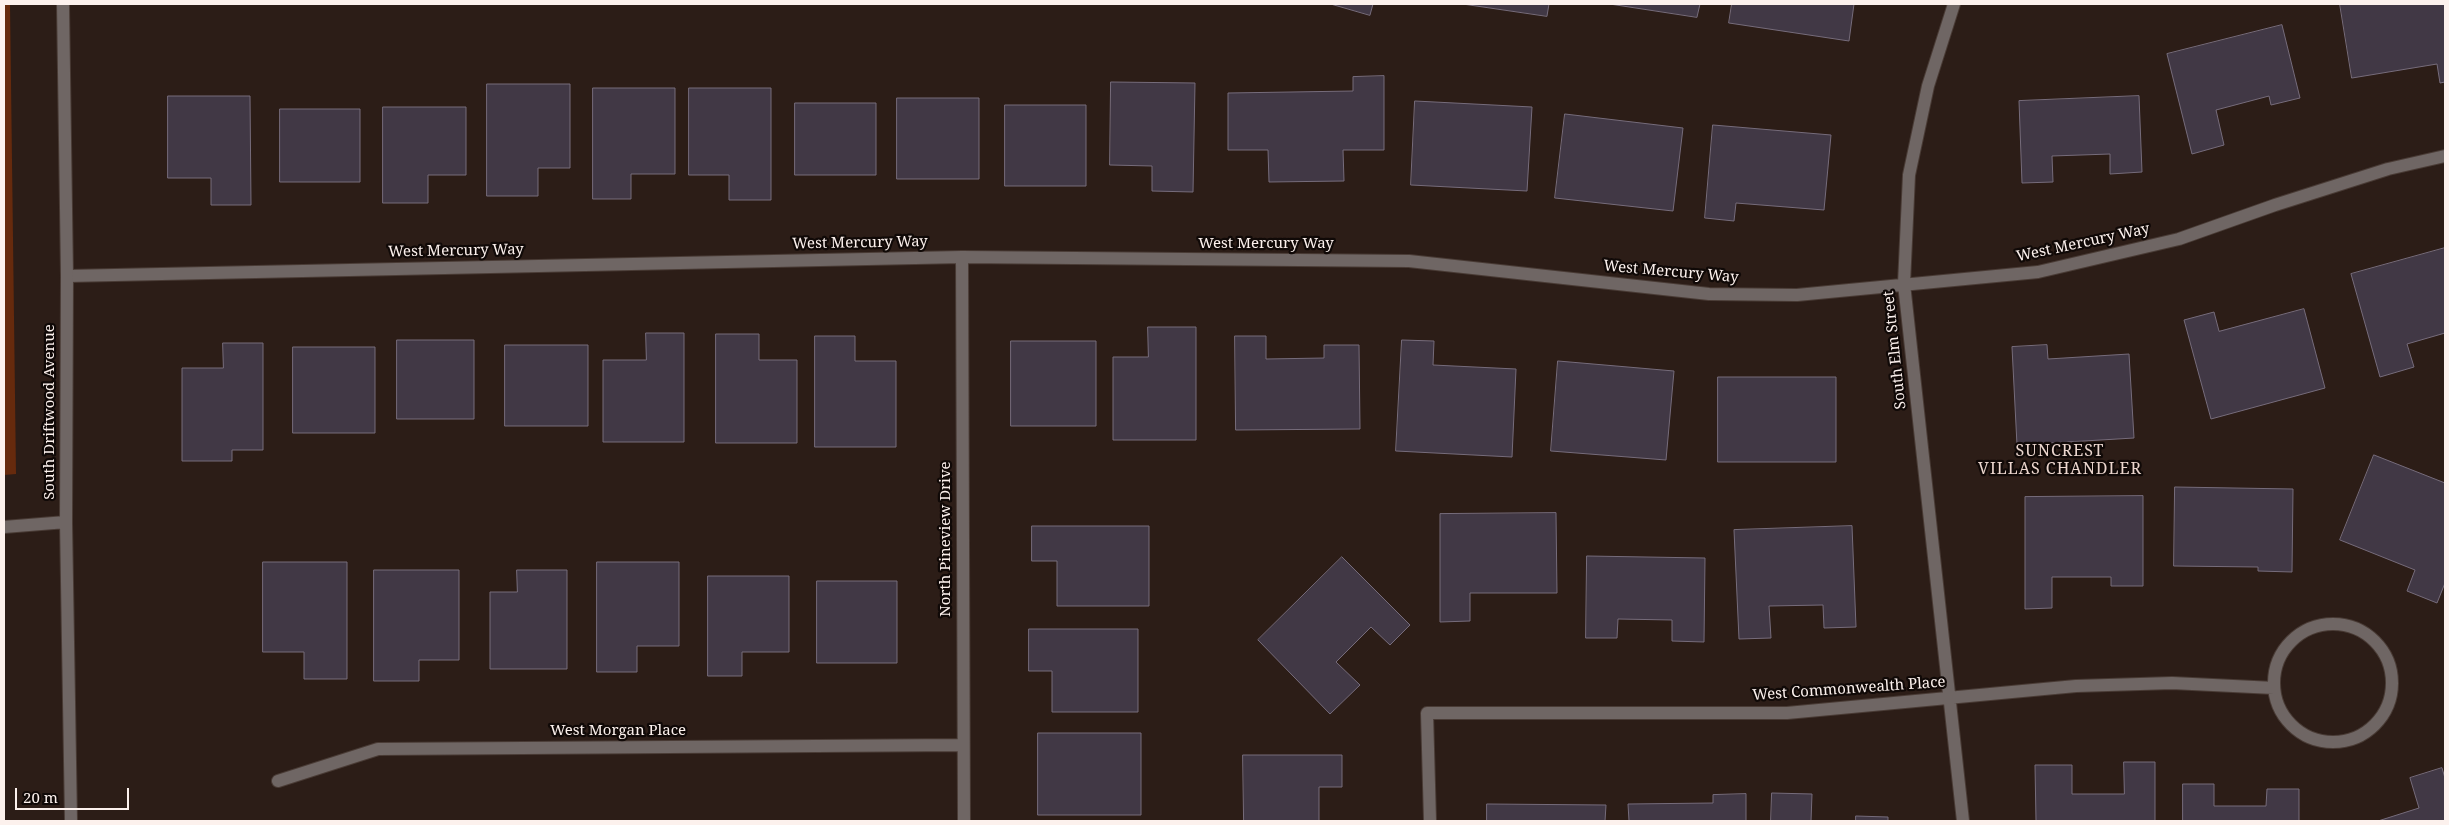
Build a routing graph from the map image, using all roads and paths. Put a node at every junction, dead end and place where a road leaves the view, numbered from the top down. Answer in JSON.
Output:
{"nodes":[{"id":1,"x":63,"y":4,"type":"edge"},
{"id":2,"x":1954,"y":4,"type":"edge"},
{"id":3,"x":2445,"y":156,"type":"edge"},
{"id":4,"x":962,"y":257,"type":"junction"},
{"id":5,"x":67,"y":276,"type":"junction"},
{"id":6,"x":1904,"y":284,"type":"junction"},
{"id":7,"x":66,"y":522,"type":"junction"},
{"id":8,"x":4,"y":527,"type":"edge"},
{"id":9,"x":2274,"y":688,"type":"junction"},
{"id":10,"x":1948,"y":698,"type":"junction"},
{"id":11,"x":962,"y":745,"type":"junction"},
{"id":12,"x":278,"y":781,"type":"dead end"},
{"id":13,"x":71,"y":821,"type":"edge"},
{"id":14,"x":964,"y":821,"type":"edge"},
{"id":15,"x":1430,"y":821,"type":"edge"},
{"id":16,"x":1962,"y":821,"type":"edge"}],
"edges":[{"from":1,"to":5,"type":"street","name":"South Driftwood Avenue"},
{"from":2,"to":6,"type":"street","name":"South Elm Street"},
{"from":3,"to":6,"type":"street","name":"West Mercury Way"},
{"from":4,"to":5,"type":"street","name":"West Mercury Way"},
{"from":4,"to":6,"type":"street","name":"West Mercury Way"},
{"from":4,"to":11,"type":"street","name":"North Pineview Drive"},
{"from":5,"to":7,"type":"street","name":"South Driftwood Avenue"},
{"from":6,"to":10,"type":"street","name":"South Elm Street"},
{"from":7,"to":8,"type":"street"},
{"from":7,"to":13,"type":"street","name":"South Driftwood Avenue"},
{"from":9,"to":9,"type":"street"},
{"from":9,"to":10,"type":"street","name":"West Commonwealth Place"},
{"from":10,"to":15,"type":"street","name":"West Commonwealth Place"},
{"from":10,"to":16,"type":"street","name":"South Elm Street"},
{"from":11,"to":12,"type":"street","name":"West Morgan Place"},
{"from":11,"to":14,"type":"street","name":"North Pineview Drive"}]}
